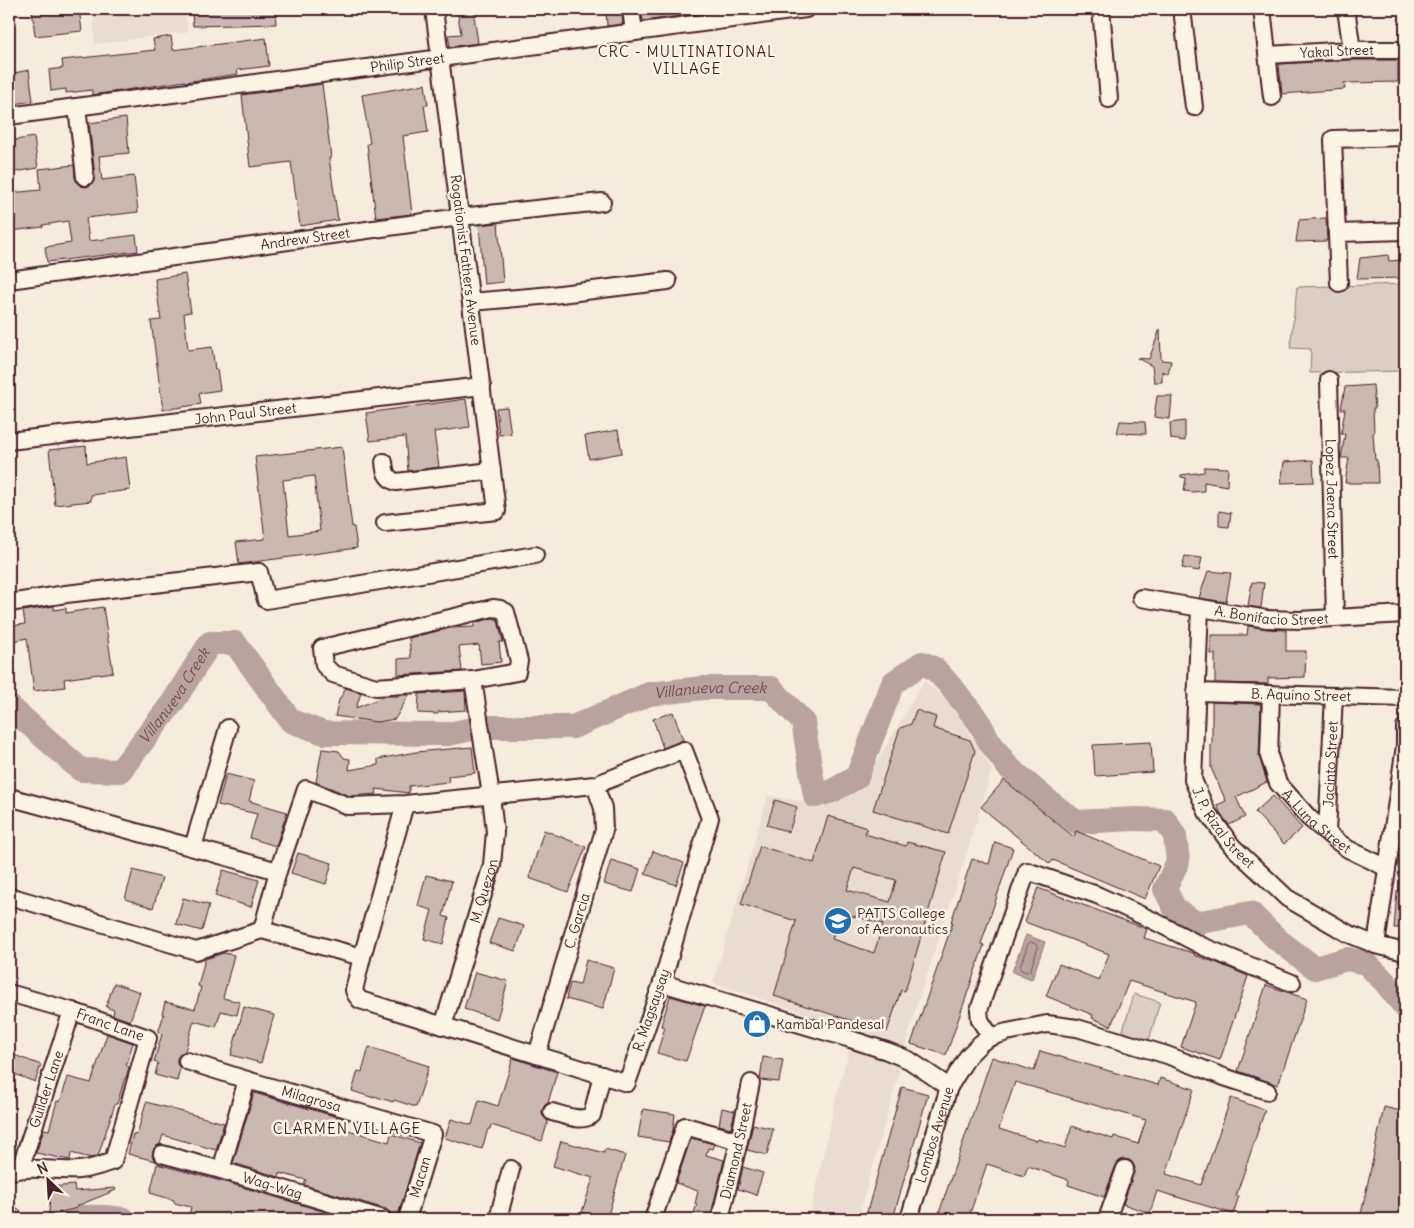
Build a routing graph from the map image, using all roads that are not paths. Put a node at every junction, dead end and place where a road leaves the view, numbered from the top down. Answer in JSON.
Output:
{"nodes":[{"id":1,"x":434,"y":9,"type":"edge"},
{"id":2,"x":631,"y":9,"type":"edge"},
{"id":3,"x":806,"y":9,"type":"edge"},
{"id":4,"x":1101,"y":9,"type":"edge"},
{"id":5,"x":1182,"y":9,"type":"edge"},
{"id":6,"x":1262,"y":9,"type":"edge"},
{"id":7,"x":1346,"y":9,"type":"edge"},
{"id":8,"x":634,"y":32,"type":"junction"},
{"id":9,"x":1352,"y":50,"type":"junction"},
{"id":10,"x":1405,"y":50,"type":"edge"},
{"id":11,"x":1268,"y":55,"type":"junction"},
{"id":12,"x":440,"y":58,"type":"junction"},
{"id":13,"x":1272,"y":97,"type":"dead end"},
{"id":14,"x":1109,"y":99,"type":"dead end"},
{"id":15,"x":77,"y":107,"type":"junction"},
{"id":16,"x":1194,"y":107,"type":"dead end"},
{"id":17,"x":9,"y":116,"type":"edge"},
{"id":18,"x":1405,"y":137,"type":"edge"},
{"id":19,"x":85,"y":177,"type":"dead end"},
{"id":20,"x":602,"y":202,"type":"dead end"},
{"id":21,"x":460,"y":217,"type":"junction"},
{"id":22,"x":1405,"y":230,"type":"edge"},
{"id":23,"x":1337,"y":233,"type":"junction"},
{"id":24,"x":9,"y":280,"type":"edge"},
{"id":25,"x":668,"y":281,"type":"dead end"},
{"id":26,"x":1338,"y":283,"type":"dead end"},
{"id":27,"x":471,"y":302,"type":"junction"},
{"id":28,"x":1329,"y":380,"type":"dead end"},
{"id":29,"x":482,"y":386,"type":"junction"},
{"id":30,"x":9,"y":441,"type":"edge"},
{"id":31,"x":384,"y":462,"type":"dead end"},
{"id":32,"x":492,"y":471,"type":"junction"},
{"id":33,"x":385,"y":523,"type":"dead end"},
{"id":34,"x":534,"y":555,"type":"dead end"},
{"id":35,"x":1141,"y":598,"type":"dead end"},
{"id":36,"x":9,"y":603,"type":"edge"},
{"id":37,"x":1200,"y":608,"type":"junction"},
{"id":38,"x":1405,"y":614,"type":"edge"},
{"id":39,"x":1335,"y":618,"type":"junction"},
{"id":40,"x":474,"y":680,"type":"junction"},
{"id":41,"x":1196,"y":692,"type":"junction"},
{"id":42,"x":1271,"y":694,"type":"junction"},
{"id":43,"x":1334,"y":696,"type":"junction"},
{"id":44,"x":1405,"y":698,"type":"edge"},
{"id":45,"x":1405,"y":727,"type":"edge"},
{"id":46,"x":228,"y":728,"type":"dead end"},
{"id":47,"x":594,"y":785,"type":"junction"},
{"id":48,"x":491,"y":795,"type":"junction"},
{"id":49,"x":9,"y":800,"type":"edge"},
{"id":50,"x":405,"y":804,"type":"junction"},
{"id":51,"x":1327,"y":832,"type":"junction"},
{"id":52,"x":193,"y":847,"type":"junction"},
{"id":53,"x":1387,"y":868,"type":"junction"},
{"id":54,"x":278,"y":872,"type":"junction"},
{"id":55,"x":9,"y":896,"type":"edge"},
{"id":56,"x":262,"y":930,"type":"junction"},
{"id":57,"x":1376,"y":945,"type":"junction"},
{"id":58,"x":1405,"y":952,"type":"edge"},
{"id":59,"x":362,"y":957,"type":"junction"},
{"id":60,"x":662,"y":983,"type":"junction"},
{"id":61,"x":1292,"y":983,"type":"dead end"},
{"id":62,"x":9,"y":993,"type":"edge"},
{"id":63,"x":72,"y":1011,"type":"junction"},
{"id":64,"x":443,"y":1026,"type":"junction"},
{"id":65,"x":991,"y":1037,"type":"junction"},
{"id":66,"x":537,"y":1055,"type":"junction"},
{"id":67,"x":187,"y":1061,"type":"dead end"},
{"id":68,"x":602,"y":1075,"type":"junction"},
{"id":69,"x":247,"y":1080,"type":"junction"},
{"id":70,"x":751,"y":1084,"type":"dead end"},
{"id":71,"x":949,"y":1087,"type":"junction"},
{"id":72,"x":1267,"y":1091,"type":"dead end"},
{"id":73,"x":552,"y":1112,"type":"dead end"},
{"id":74,"x":433,"y":1134,"type":"joint"},
{"id":75,"x":740,"y":1141,"type":"junction"},
{"id":76,"x":162,"y":1154,"type":"dead end"},
{"id":77,"x":511,"y":1169,"type":"dead end"},
{"id":78,"x":1125,"y":1169,"type":"dead end"},
{"id":79,"x":14,"y":1170,"type":"edge"},
{"id":80,"x":221,"y":1170,"type":"junction"},
{"id":81,"x":383,"y":1219,"type":"edge"},
{"id":82,"x":408,"y":1219,"type":"edge"},
{"id":83,"x":498,"y":1219,"type":"edge"},
{"id":84,"x":653,"y":1219,"type":"edge"},
{"id":85,"x":720,"y":1219,"type":"edge"},
{"id":86,"x":909,"y":1219,"type":"edge"},
{"id":87,"x":1107,"y":1219,"type":"edge"}],
"edges":[{"from":1,"to":12,"type":"street","name":"Rogationist Fathers Avenue"},
{"from":2,"to":8,"type":"street"},
{"from":3,"to":8,"type":"street","name":"Philip Street"},
{"from":4,"to":14,"type":"street"},
{"from":5,"to":16,"type":"street"},
{"from":6,"to":11,"type":"street"},
{"from":7,"to":9,"type":"street"},
{"from":8,"to":12,"type":"street","name":"Philip Street"},
{"from":9,"to":10,"type":"street","name":"Yakal Street"},
{"from":9,"to":11,"type":"street","name":"Yakal Street"},
{"from":11,"to":13,"type":"street"},
{"from":12,"to":15,"type":"street","name":"Philip Street"},
{"from":12,"to":21,"type":"street","name":"Rogationist Fathers Avenue"},
{"from":15,"to":17,"type":"street","name":"Philip Street"},
{"from":15,"to":19,"type":"street"},
{"from":18,"to":23,"type":"street"},
{"from":20,"to":21,"type":"street","name":"Andrew Street"},
{"from":21,"to":24,"type":"street","name":"Andrew Street"},
{"from":21,"to":27,"type":"street","name":"Rogationist Fathers Avenue"},
{"from":22,"to":23,"type":"street"},
{"from":23,"to":26,"type":"street"},
{"from":25,"to":27,"type":"street"},
{"from":27,"to":29,"type":"street","name":"Rogationist Fathers Avenue"},
{"from":28,"to":39,"type":"street","name":"Lopez Jaena Street"},
{"from":29,"to":30,"type":"street","name":"John Paul Street"},
{"from":29,"to":32,"type":"street","name":"Rogationist Fathers Avenue"},
{"from":31,"to":32,"type":"street"},
{"from":32,"to":33,"type":"street","name":"Rogationist Fathers Avenue"},
{"from":34,"to":36,"type":"street"},
{"from":35,"to":37,"type":"street","name":"A. Bonifacio Street"},
{"from":37,"to":39,"type":"street","name":"A. Bonifacio Street"},
{"from":37,"to":41,"type":"street","name":"J. P. Rizal Street"},
{"from":38,"to":39,"type":"street","name":"A. Bonifacio Street"},
{"from":40,"to":40,"type":"street"},
{"from":40,"to":48,"type":"street","name":"M. Quezon"},
{"from":41,"to":42,"type":"street","name":"B. Aquino Street"},
{"from":41,"to":57,"type":"street","name":"J. P. Rizal Street"},
{"from":42,"to":43,"type":"street","name":"B. Aquino Street"},
{"from":42,"to":51,"type":"street","name":"A. Luna Street"},
{"from":43,"to":44,"type":"street","name":"B. Aquino Street"},
{"from":43,"to":51,"type":"street","name":"Jacinto Street"},
{"from":45,"to":53,"type":"street"},
{"from":46,"to":52,"type":"street"},
{"from":47,"to":48,"type":"street","name":"R. Magsaysay"},
{"from":47,"to":60,"type":"street","name":"R. Magsaysay"},
{"from":47,"to":66,"type":"street","name":"C. Garcia"},
{"from":48,"to":50,"type":"street","name":"R. Magsaysay"},
{"from":48,"to":64,"type":"street","name":"M. Quezon"},
{"from":49,"to":52,"type":"street"},
{"from":50,"to":54,"type":"street","name":"R. Magsaysay"},
{"from":50,"to":59,"type":"street","name":"R. Magsaysay"},
{"from":51,"to":53,"type":"street","name":"A. Luna Street"},
{"from":52,"to":54,"type":"street"},
{"from":53,"to":57,"type":"street"},
{"from":54,"to":56,"type":"street"},
{"from":55,"to":56,"type":"street"},
{"from":56,"to":59,"type":"street"},
{"from":57,"to":58,"type":"street","name":"J. P. Rizal Street"},
{"from":59,"to":64,"type":"street","name":"R. Magsaysay"},
{"from":60,"to":68,"type":"street","name":"R. Magsaysay"},
{"from":60,"to":71,"type":"street","name":"Lombos Avenue"},
{"from":61,"to":65,"type":"street"},
{"from":62,"to":63,"type":"street","name":"Franc Lane"},
{"from":63,"to":79,"type":"street","name":"Guilder Lane"},
{"from":63,"to":79,"type":"street","name":"Franc Lane"},
{"from":64,"to":66,"type":"street","name":"R. Magsaysay"},
{"from":65,"to":71,"type":"street"},
{"from":65,"to":72,"type":"street"},
{"from":66,"to":68,"type":"street","name":"R. Magsaysay"},
{"from":67,"to":69,"type":"street","name":"Milagrosa"},
{"from":68,"to":73,"type":"street"},
{"from":69,"to":74,"type":"street","name":"Milagrosa"},
{"from":69,"to":80,"type":"street"},
{"from":70,"to":75,"type":"street","name":"Diamond Street"},
{"from":71,"to":86,"type":"street","name":"Lombos Avenue"},
{"from":74,"to":82,"type":"street","name":"Macan"},
{"from":75,"to":84,"type":"street"},
{"from":75,"to":85,"type":"street","name":"Diamond Street"},
{"from":76,"to":80,"type":"street","name":"Wag-Wag"},
{"from":77,"to":83,"type":"street"},
{"from":78,"to":87,"type":"street"},
{"from":80,"to":81,"type":"street","name":"Wag-Wag"}]}
